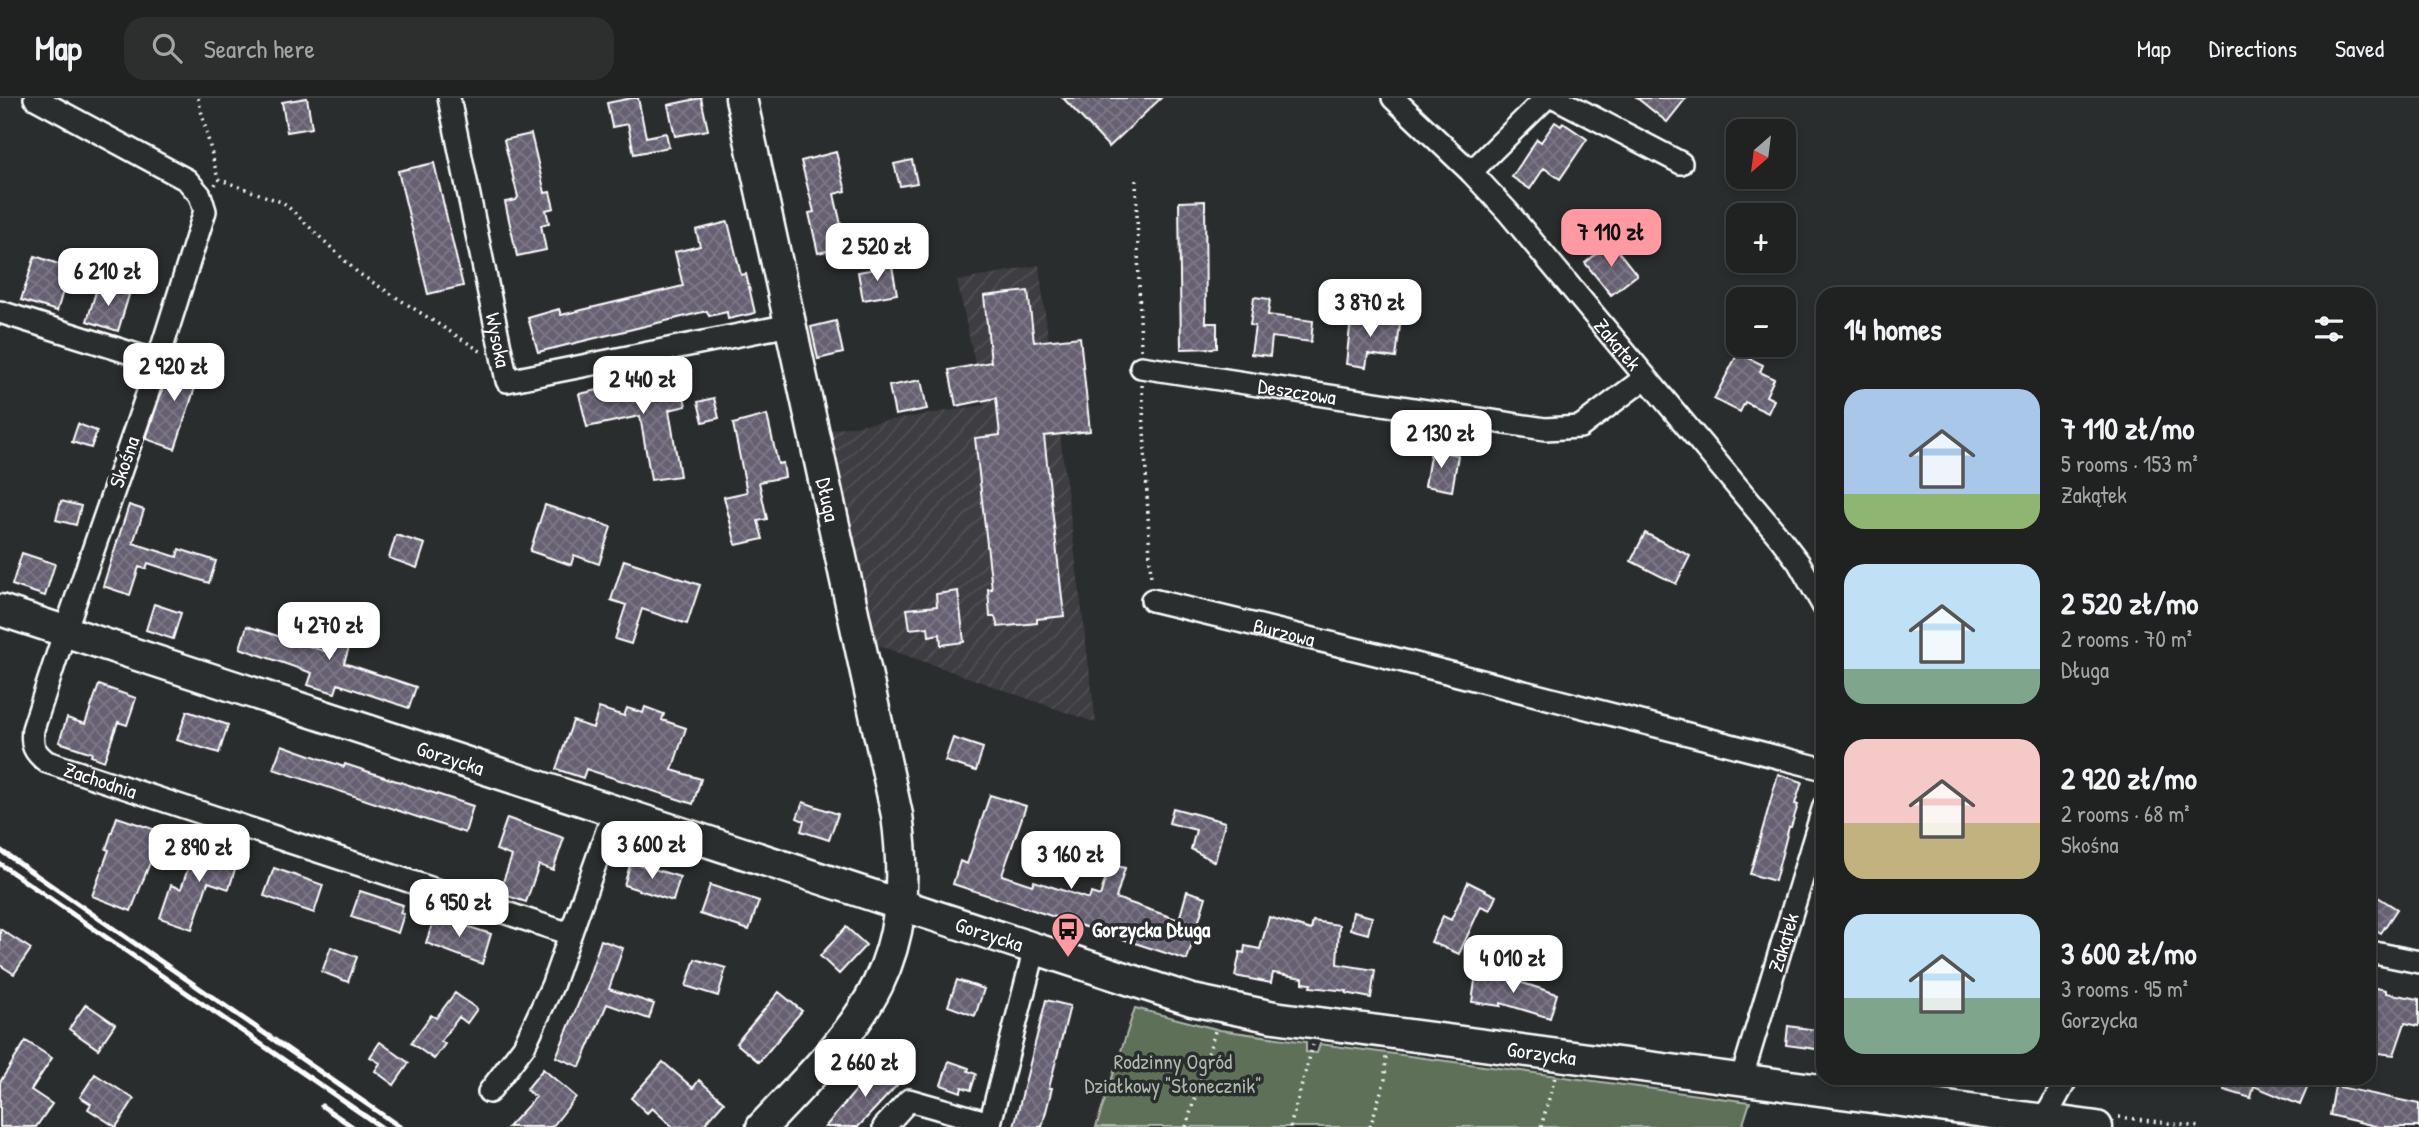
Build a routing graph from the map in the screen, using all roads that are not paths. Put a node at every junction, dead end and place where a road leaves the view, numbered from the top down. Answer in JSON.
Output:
{"nodes":[{"id":1,"x":35,"y":98,"type":"edge"},
{"id":2,"x":449,"y":98,"type":"edge"},
{"id":3,"x":741,"y":98,"type":"edge"},
{"id":4,"x":1393,"y":98,"type":"edge"},
{"id":5,"x":1546,"y":98,"type":"edge"},
{"id":6,"x":1556,"y":98,"type":"edge"},
{"id":7,"x":1681,"y":163,"type":"dead end"},
{"id":8,"x":1471,"y":172,"type":"junction"},
{"id":9,"x":0,"y":312,"type":"edge"},
{"id":10,"x":790,"y":325,"type":"junction"},
{"id":11,"x":156,"y":361,"type":"junction"},
{"id":12,"x":1141,"y":367,"type":"road end"},
{"id":13,"x":1645,"y":378,"type":"junction"},
{"id":14,"x":1816,"y":593,"type":"edge"},
{"id":15,"x":1152,"y":600,"type":"road end"},
{"id":16,"x":0,"y":610,"type":"edge"},
{"id":17,"x":65,"y":631,"type":"junction"},
{"id":18,"x":1816,"y":767,"type":"edge"},
{"id":19,"x":614,"y":811,"type":"junction"},
{"id":20,"x":1816,"y":832,"type":"edge"},
{"id":21,"x":902,"y":905,"type":"junction"},
{"id":22,"x":570,"y":934,"type":"junction"},
{"id":23,"x":1035,"y":948,"type":"junction"},
{"id":24,"x":2376,"y":953,"type":"edge"},
{"id":25,"x":2419,"y":962,"type":"edge"},
{"id":26,"x":1741,"y":1080,"type":"junction"},
{"id":27,"x":2063,"y":1085,"type":"edge"},
{"id":28,"x":488,"y":1092,"type":"dead end"},
{"id":29,"x":2044,"y":1120,"type":"junction"},
{"id":30,"x":989,"y":1125,"type":"edge"},
{"id":31,"x":2087,"y":1126,"type":"edge"},
{"id":32,"x":762,"y":1127,"type":"edge"},
{"id":33,"x":884,"y":1127,"type":"edge"}],
"edges":[{"from":1,"to":11,"type":"street","name":"Skośna"},
{"from":2,"to":10,"type":"street","name":"Wysoka"},
{"from":3,"to":10,"type":"street","name":"Długa"},
{"from":4,"to":8,"type":"street","name":"Zakątek"},
{"from":5,"to":8,"type":"street"},
{"from":6,"to":7,"type":"street"},
{"from":8,"to":13,"type":"street","name":"Zakątek"},
{"from":9,"to":11,"type":"street"},
{"from":10,"to":21,"type":"street","name":"Długa"},
{"from":11,"to":17,"type":"street","name":"Skośna"},
{"from":12,"to":13,"type":"street","name":"Deszczowa"},
{"from":13,"to":14,"type":"street","name":"Zakątek"},
{"from":15,"to":18,"type":"street","name":"Burzowa"},
{"from":16,"to":17,"type":"street","name":"Gorzycka"},
{"from":17,"to":19,"type":"street","name":"Gorzycka"},
{"from":17,"to":22,"type":"street","name":"Zachodnia"},
{"from":19,"to":21,"type":"street","name":"Gorzycka"},
{"from":19,"to":22,"type":"street"},
{"from":20,"to":26,"type":"street","name":"Zakątek"},
{"from":21,"to":23,"type":"street","name":"Gorzycka"},
{"from":21,"to":32,"type":"street","name":"Długa"},
{"from":22,"to":28,"type":"street"},
{"from":23,"to":26,"type":"street","name":"Gorzycka"},
{"from":23,"to":30,"type":"street"},
{"from":24,"to":25,"type":"street"},
{"from":26,"to":29,"type":"street","name":"Gorzycka"},
{"from":27,"to":29,"type":"street"},
{"from":29,"to":31,"type":"street","name":"Gorzycka"},
{"from":30,"to":33,"type":"street"}]}
